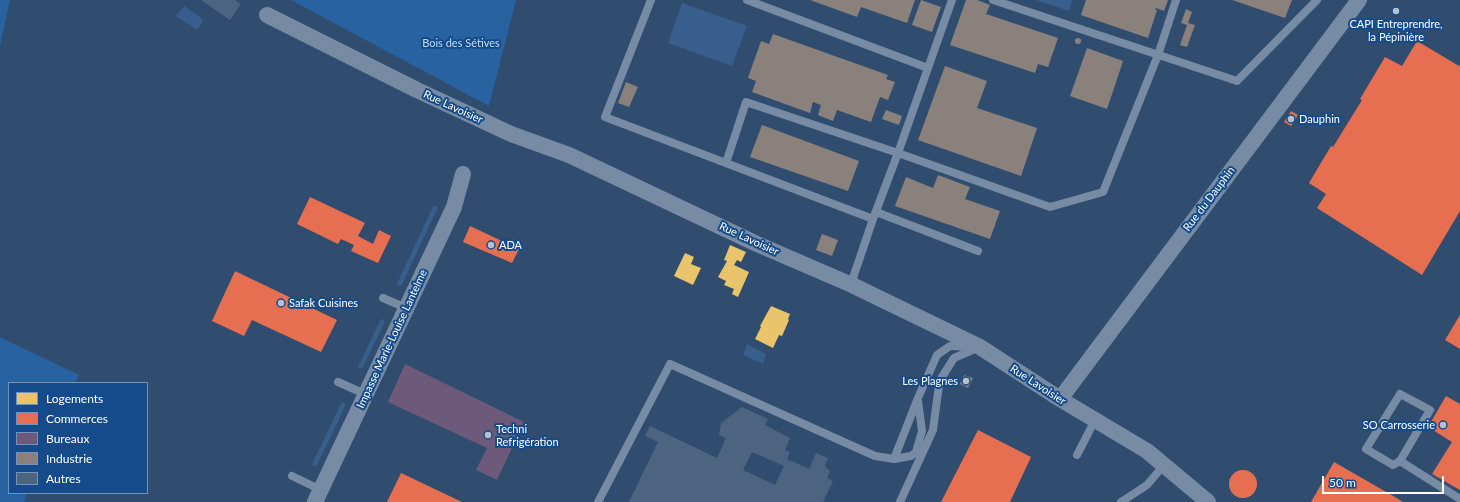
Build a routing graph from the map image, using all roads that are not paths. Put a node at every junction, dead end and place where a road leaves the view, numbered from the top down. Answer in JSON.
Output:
{"nodes":[{"id":1,"x":651,"y":0,"type":"edge"},
{"id":2,"x":747,"y":0,"type":"edge"},
{"id":3,"x":952,"y":0,"type":"edge"},
{"id":4,"x":993,"y":0,"type":"edge"},
{"id":5,"x":1176,"y":0,"type":"edge"},
{"id":6,"x":1316,"y":0,"type":"edge"},
{"id":7,"x":1359,"y":0,"type":"edge"},
{"id":8,"x":267,"y":15,"type":"dead end"},
{"id":9,"x":1158,"y":55,"type":"junction"},
{"id":10,"x":928,"y":68,"type":"junction"},
{"id":11,"x":898,"y":153,"type":"junction"},
{"id":12,"x":726,"y":163,"type":"junction"},
{"id":13,"x":462,"y":174,"type":"dead end"},
{"id":14,"x":874,"y":216,"type":"junction"},
{"id":15,"x":978,"y":251,"type":"dead end"},
{"id":16,"x":852,"y":285,"type":"junction"},
{"id":17,"x":383,"y":298,"type":"dead end"},
{"id":18,"x":406,"y":308,"type":"junction"},
{"id":19,"x":980,"y":347,"type":"junction"},
{"id":20,"x":338,"y":382,"type":"dead end"},
{"id":21,"x":365,"y":394,"type":"junction"},
{"id":22,"x":918,"y":398,"type":"junction"},
{"id":23,"x":1060,"y":399,"type":"junction"},
{"id":24,"x":1095,"y":420,"type":"junction"},
{"id":25,"x":1077,"y":455,"type":"dead end"},
{"id":26,"x":894,"y":459,"type":"junction"},
{"id":27,"x":1400,"y":461,"type":"junction"},
{"id":28,"x":1164,"y":465,"type":"junction"},
{"id":29,"x":292,"y":476,"type":"dead end"},
{"id":30,"x":318,"y":496,"type":"edge"},
{"id":31,"x":1460,"y":500,"type":"edge"},
{"id":32,"x":598,"y":502,"type":"edge"},
{"id":33,"x":900,"y":502,"type":"edge"},
{"id":34,"x":1122,"y":502,"type":"edge"},
{"id":35,"x":1208,"y":502,"type":"edge"}],
"edges":[{"from":1,"to":12,"type":"lane"},
{"from":2,"to":10,"type":"lane"},
{"from":3,"to":10,"type":"lane"},
{"from":4,"to":9,"type":"lane"},
{"from":5,"to":9,"type":"lane"},
{"from":6,"to":9,"type":"lane"},
{"from":7,"to":23,"type":"street","name":"Rue du Dauphin"},
{"from":8,"to":16,"type":"street","name":"Rue Lavoisier"},
{"from":9,"to":11,"type":"lane"},
{"from":10,"to":11,"type":"lane"},
{"from":11,"to":12,"type":"lane"},
{"from":11,"to":14,"type":"lane"},
{"from":12,"to":14,"type":"lane"},
{"from":13,"to":18,"type":"street","name":"Impasse Marie-Louise Lantelme"},
{"from":14,"to":15,"type":"lane"},
{"from":14,"to":16,"type":"lane"},
{"from":16,"to":19,"type":"street","name":"Rue Lavoisier"},
{"from":17,"to":18,"type":"lane"},
{"from":18,"to":21,"type":"street","name":"Impasse Marie-Louise Lantelme"},
{"from":19,"to":22,"type":"lane"},
{"from":19,"to":23,"type":"street","name":"Rue Lavoisier"},
{"from":19,"to":33,"type":"lane"},
{"from":20,"to":21,"type":"lane"},
{"from":21,"to":30,"type":"street","name":"Impasse Marie-Louise Lantelme"},
{"from":22,"to":26,"type":"lane"},
{"from":22,"to":26,"type":"lane"},
{"from":23,"to":24,"type":"street","name":"Rue Lavoisier"},
{"from":24,"to":25,"type":"lane"},
{"from":24,"to":28,"type":"street","name":"Rue Lavoisier"},
{"from":26,"to":32,"type":"lane"},
{"from":27,"to":27,"type":"lane"},
{"from":27,"to":31,"type":"lane"},
{"from":28,"to":34,"type":"lane"},
{"from":28,"to":35,"type":"street","name":"Rue Lavoisier"},
{"from":29,"to":30,"type":"lane"}]}
